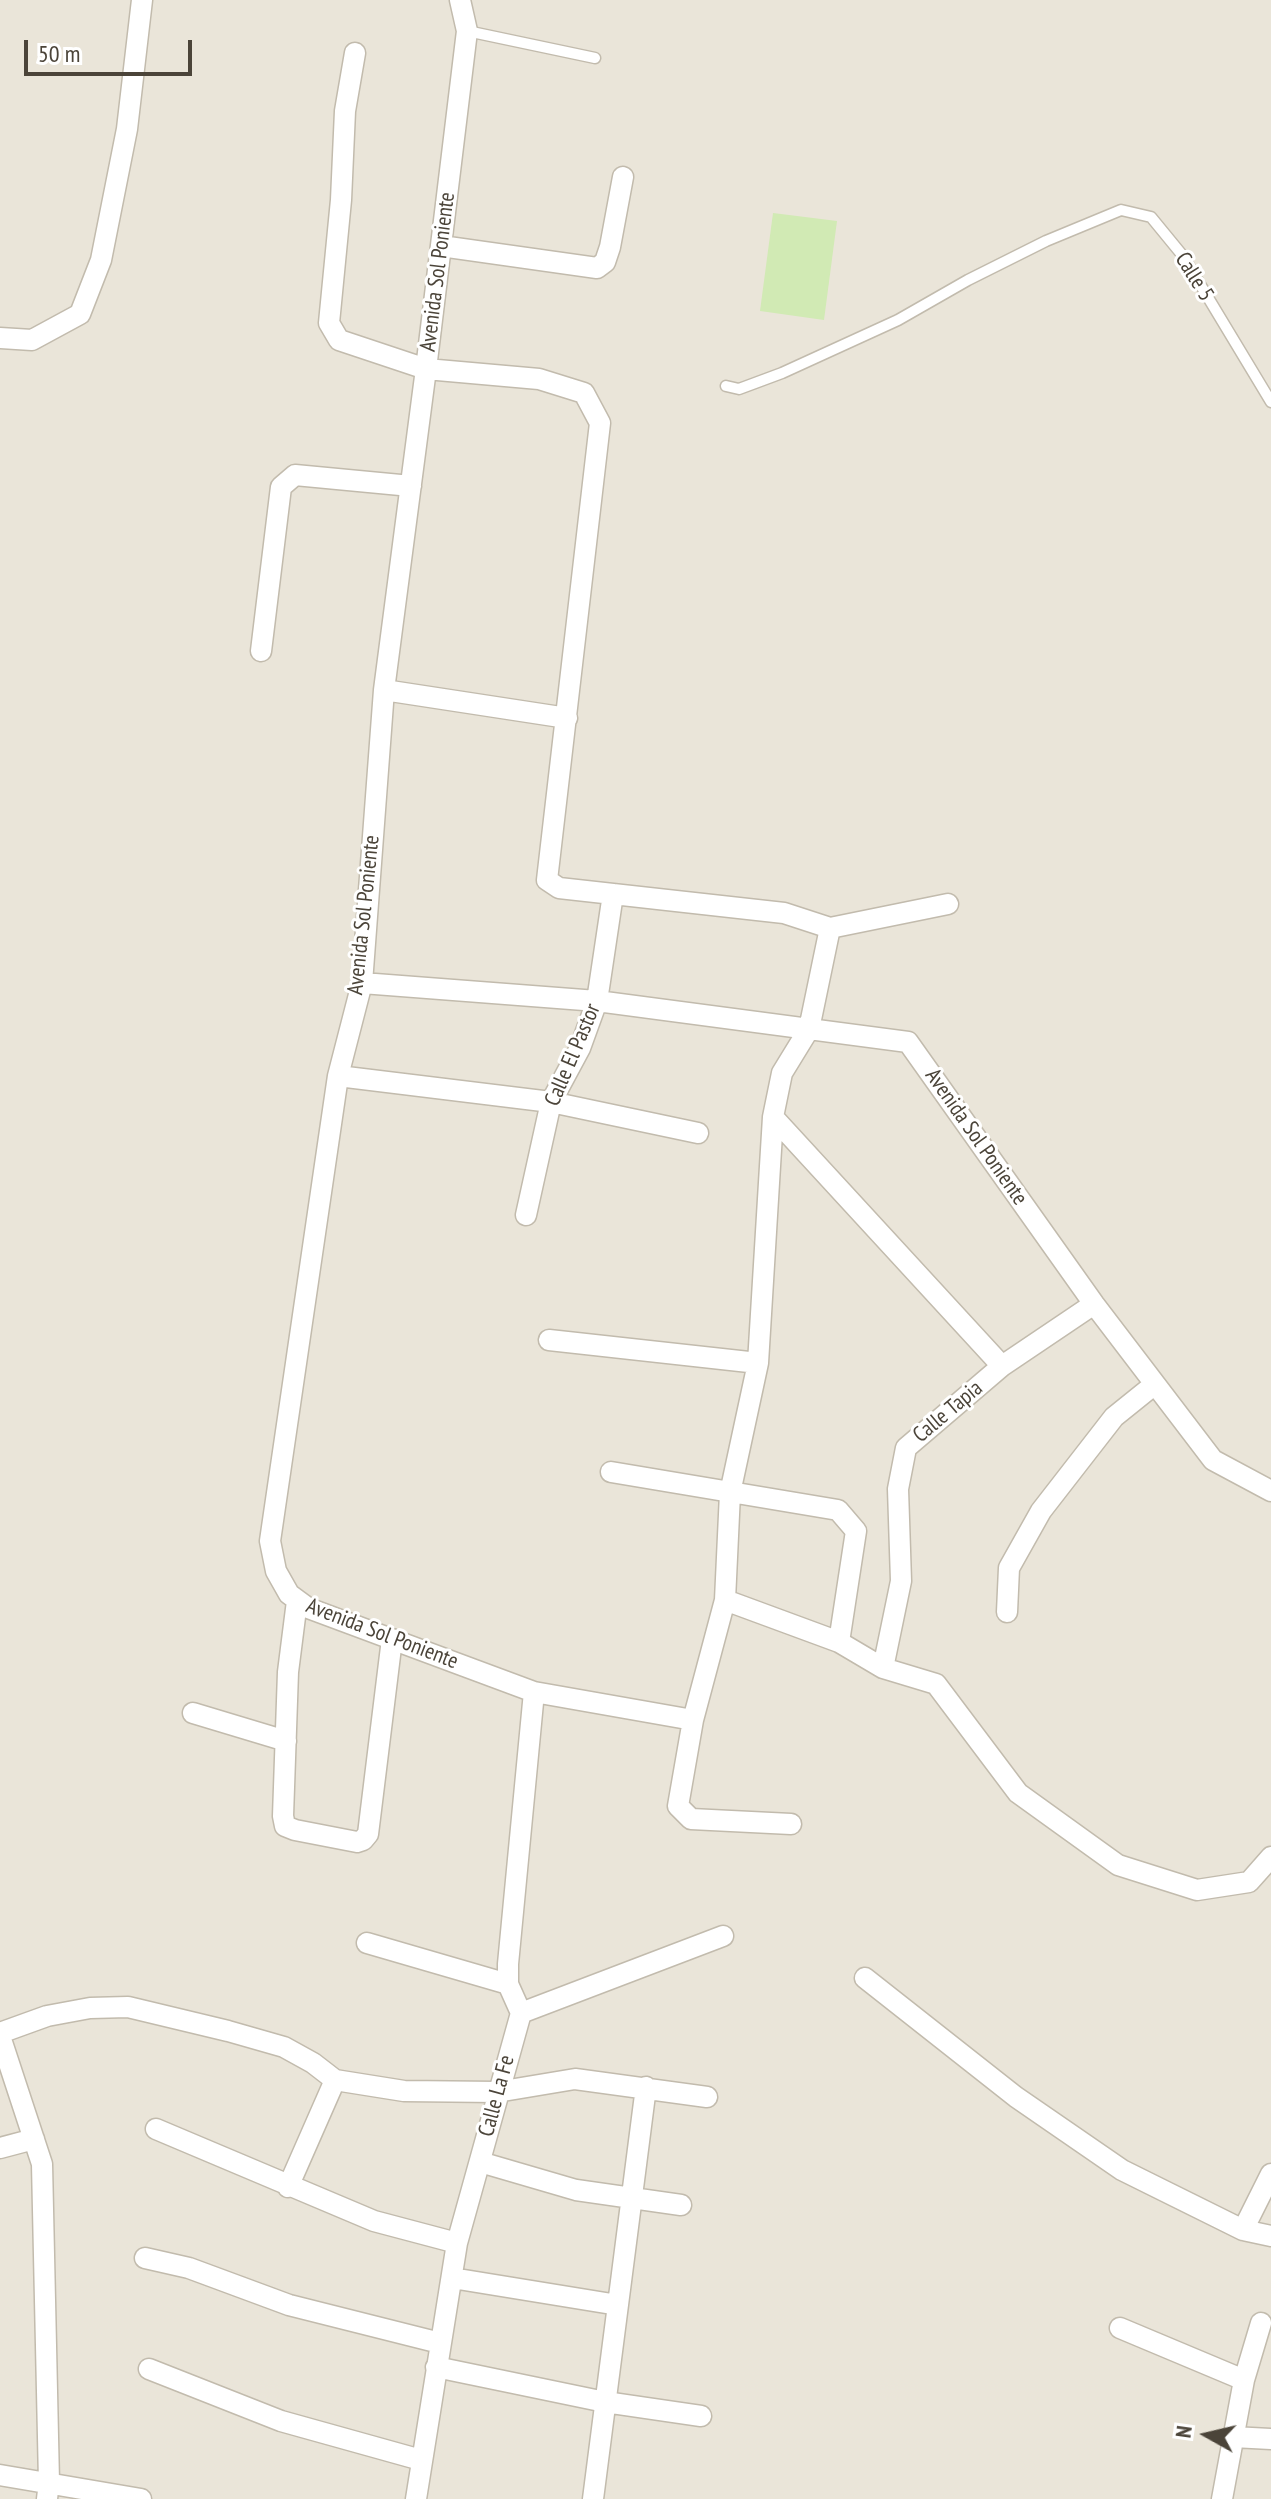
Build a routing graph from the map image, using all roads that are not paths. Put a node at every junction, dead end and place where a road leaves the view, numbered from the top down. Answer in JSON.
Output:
{"nodes":[{"id":1,"x":142,"y":0,"type":"edge"},
{"id":2,"x":460,"y":0,"type":"edge"},
{"id":3,"x":467,"y":31,"type":"junction"},
{"id":4,"x":355,"y":53,"type":"dead end"},
{"id":5,"x":595,"y":58,"type":"dead end"},
{"id":6,"x":623,"y":177,"type":"dead end"},
{"id":7,"x":441,"y":246,"type":"junction"},
{"id":8,"x":0,"y":338,"type":"edge"},
{"id":9,"x":426,"y":369,"type":"junction"},
{"id":10,"x":726,"y":386,"type":"dead end"},
{"id":11,"x":1271,"y":402,"type":"edge"},
{"id":12,"x":411,"y":486,"type":"junction"},
{"id":13,"x":261,"y":651,"type":"dead end"},
{"id":14,"x":384,"y":690,"type":"junction"},
{"id":15,"x":567,"y":718,"type":"junction"},
{"id":16,"x":613,"y":894,"type":"junction"},
{"id":17,"x":948,"y":904,"type":"dead end"},
{"id":18,"x":830,"y":928,"type":"junction"},
{"id":19,"x":362,"y":983,"type":"junction"},
{"id":20,"x":597,"y":1001,"type":"junction"},
{"id":21,"x":809,"y":1029,"type":"junction"},
{"id":22,"x":338,"y":1076,"type":"junction"},
{"id":23,"x":551,"y":1102,"type":"junction"},
{"id":24,"x":773,"y":1117,"type":"junction"},
{"id":25,"x":698,"y":1133,"type":"dead end"},
{"id":26,"x":526,"y":1215,"type":"dead end"},
{"id":27,"x":1094,"y":1304,"type":"junction"},
{"id":28,"x":549,"y":1340,"type":"dead end"},
{"id":29,"x":758,"y":1363,"type":"junction"},
{"id":30,"x":1002,"y":1366,"type":"junction"},
{"id":31,"x":1155,"y":1384,"type":"junction"},
{"id":32,"x":611,"y":1472,"type":"dead end"},
{"id":33,"x":1271,"y":1491,"type":"edge"},
{"id":34,"x":730,"y":1493,"type":"junction"},
{"id":35,"x":725,"y":1600,"type":"junction"},
{"id":36,"x":297,"y":1601,"type":"junction"},
{"id":37,"x":1007,"y":1612,"type":"dead end"},
{"id":38,"x":392,"y":1639,"type":"junction"},
{"id":39,"x":839,"y":1642,"type":"junction"},
{"id":40,"x":883,"y":1668,"type":"junction"},
{"id":41,"x":534,"y":1692,"type":"junction"},
{"id":42,"x":193,"y":1713,"type":"dead end"},
{"id":43,"x":693,"y":1720,"type":"junction"},
{"id":44,"x":286,"y":1741,"type":"junction"},
{"id":45,"x":791,"y":1824,"type":"dead end"},
{"id":46,"x":1271,"y":1857,"type":"edge"},
{"id":47,"x":723,"y":1936,"type":"dead end"},
{"id":48,"x":367,"y":1943,"type":"dead end"},
{"id":49,"x":865,"y":1978,"type":"dead end"},
{"id":50,"x":508,"y":1984,"type":"junction"},
{"id":51,"x":521,"y":2013,"type":"junction"},
{"id":52,"x":0,"y":2034,"type":"edge"},
{"id":53,"x":335,"y":2080,"type":"junction"},
{"id":54,"x":646,"y":2087,"type":"junction"},
{"id":55,"x":497,"y":2092,"type":"junction"},
{"id":56,"x":707,"y":2097,"type":"dead end"},
{"id":57,"x":156,"y":2129,"type":"dead end"},
{"id":58,"x":34,"y":2139,"type":"junction"},
{"id":59,"x":0,"y":2148,"type":"edge"},
{"id":60,"x":480,"y":2162,"type":"junction"},
{"id":61,"x":1271,"y":2174,"type":"edge"},
{"id":62,"x":288,"y":2187,"type":"junction"},
{"id":63,"x":632,"y":2198,"type":"junction"},
{"id":64,"x":681,"y":2205,"type":"dead end"},
{"id":65,"x":1243,"y":2230,"type":"junction"},
{"id":66,"x":1271,"y":2236,"type":"edge"},
{"id":67,"x":457,"y":2243,"type":"junction"},
{"id":68,"x":145,"y":2258,"type":"dead end"},
{"id":69,"x":452,"y":2278,"type":"junction"},
{"id":70,"x":618,"y":2305,"type":"junction"},
{"id":71,"x":1261,"y":2323,"type":"dead end"},
{"id":72,"x":1120,"y":2328,"type":"dead end"},
{"id":73,"x":440,"y":2343,"type":"junction"},
{"id":74,"x":1263,"y":2345,"type":"edge"},
{"id":75,"x":436,"y":2367,"type":"junction"},
{"id":76,"x":149,"y":2369,"type":"dead end"},
{"id":77,"x":1244,"y":2380,"type":"junction"},
{"id":78,"x":605,"y":2402,"type":"junction"},
{"id":79,"x":701,"y":2416,"type":"dead end"},
{"id":80,"x":1233,"y":2437,"type":"junction"},
{"id":81,"x":1271,"y":2439,"type":"edge"},
{"id":82,"x":421,"y":2460,"type":"junction"},
{"id":83,"x":0,"y":2475,"type":"edge"},
{"id":84,"x":48,"y":2491,"type":"edge"},
{"id":85,"x":141,"y":2499,"type":"edge"},
{"id":86,"x":416,"y":2499,"type":"edge"},
{"id":87,"x":593,"y":2499,"type":"edge"},
{"id":88,"x":1222,"y":2499,"type":"edge"}],
"edges":[{"from":1,"to":8,"type":"street"},
{"from":2,"to":3,"type":"street","name":"Avenida Sol Poniente"},
{"from":3,"to":5,"type":"lane"},
{"from":3,"to":7,"type":"street","name":"Avenida Sol Poniente"},
{"from":4,"to":9,"type":"street"},
{"from":6,"to":7,"type":"street"},
{"from":7,"to":9,"type":"street","name":"Avenida Sol Poniente"},
{"from":9,"to":12,"type":"street","name":"Avenida Sol Poniente"},
{"from":9,"to":15,"type":"street"},
{"from":10,"to":11,"type":"lane","name":"Calle 5"},
{"from":12,"to":13,"type":"street"},
{"from":12,"to":14,"type":"street","name":"Avenida Sol Poniente"},
{"from":14,"to":15,"type":"street"},
{"from":14,"to":19,"type":"street","name":"Avenida Sol Poniente"},
{"from":15,"to":16,"type":"street"},
{"from":16,"to":18,"type":"street"},
{"from":16,"to":20,"type":"street","name":"Calle El Pastor"},
{"from":17,"to":18,"type":"street"},
{"from":18,"to":21,"type":"street"},
{"from":19,"to":20,"type":"street","name":"Avenida Sol Poniente"},
{"from":19,"to":22,"type":"street","name":"Avenida Sol Poniente"},
{"from":20,"to":21,"type":"street","name":"Avenida Sol Poniente"},
{"from":20,"to":23,"type":"street","name":"Calle El Pastor"},
{"from":21,"to":24,"type":"street"},
{"from":21,"to":27,"type":"street","name":"Avenida Sol Poniente"},
{"from":22,"to":23,"type":"street"},
{"from":22,"to":36,"type":"street","name":"Avenida Sol Poniente"},
{"from":23,"to":25,"type":"street"},
{"from":23,"to":26,"type":"street","name":"Calle El Pastor"},
{"from":24,"to":29,"type":"street"},
{"from":24,"to":30,"type":"street"},
{"from":27,"to":30,"type":"street","name":"Calle Tapia"},
{"from":27,"to":31,"type":"street","name":"Avenida Sol Poniente"},
{"from":28,"to":29,"type":"street"},
{"from":29,"to":34,"type":"street"},
{"from":30,"to":40,"type":"street","name":"Calle Tapia"},
{"from":31,"to":33,"type":"street","name":"Avenida Sol Poniente"},
{"from":31,"to":37,"type":"street"},
{"from":32,"to":34,"type":"street"},
{"from":34,"to":35,"type":"street"},
{"from":34,"to":39,"type":"street"},
{"from":35,"to":39,"type":"street"},
{"from":35,"to":43,"type":"street"},
{"from":36,"to":38,"type":"street","name":"Avenida Sol Poniente"},
{"from":36,"to":44,"type":"street"},
{"from":38,"to":41,"type":"street","name":"Avenida Sol Poniente"},
{"from":38,"to":44,"type":"street"},
{"from":39,"to":40,"type":"street"},
{"from":40,"to":46,"type":"street"},
{"from":41,"to":43,"type":"street","name":"Avenida Sol Poniente"},
{"from":41,"to":50,"type":"street"},
{"from":42,"to":44,"type":"street"},
{"from":43,"to":45,"type":"street"},
{"from":47,"to":51,"type":"street"},
{"from":48,"to":50,"type":"street"},
{"from":49,"to":65,"type":"street"},
{"from":50,"to":51,"type":"street"},
{"from":51,"to":55,"type":"street","name":"Calle La Fe"},
{"from":52,"to":53,"type":"street"},
{"from":52,"to":58,"type":"street"},
{"from":53,"to":55,"type":"street"},
{"from":53,"to":62,"type":"street"},
{"from":54,"to":55,"type":"street"},
{"from":54,"to":56,"type":"street"},
{"from":54,"to":63,"type":"street"},
{"from":55,"to":60,"type":"street","name":"Calle La Fe"},
{"from":57,"to":62,"type":"street"},
{"from":58,"to":59,"type":"street"},
{"from":58,"to":84,"type":"street"},
{"from":60,"to":63,"type":"street"},
{"from":60,"to":67,"type":"street","name":"Calle La Fe"},
{"from":61,"to":65,"type":"street"},
{"from":62,"to":67,"type":"street"},
{"from":63,"to":64,"type":"street"},
{"from":63,"to":70,"type":"street"},
{"from":65,"to":66,"type":"street"},
{"from":67,"to":69,"type":"street","name":"Calle La Fe"},
{"from":68,"to":73,"type":"street"},
{"from":69,"to":70,"type":"street"},
{"from":69,"to":73,"type":"street","name":"Calle La Fe"},
{"from":70,"to":78,"type":"street"},
{"from":71,"to":74,"type":"street"},
{"from":72,"to":77,"type":"street"},
{"from":73,"to":75,"type":"street","name":"Calle La Fe"},
{"from":74,"to":77,"type":"street"},
{"from":75,"to":78,"type":"street"},
{"from":75,"to":82,"type":"street","name":"Calle La Fe"},
{"from":76,"to":82,"type":"street"},
{"from":77,"to":80,"type":"street"},
{"from":78,"to":79,"type":"street"},
{"from":78,"to":87,"type":"street"},
{"from":80,"to":81,"type":"street"},
{"from":80,"to":88,"type":"street"},
{"from":82,"to":86,"type":"street","name":"Calle La Fe"},
{"from":83,"to":84,"type":"street"},
{"from":84,"to":85,"type":"street"}]}
